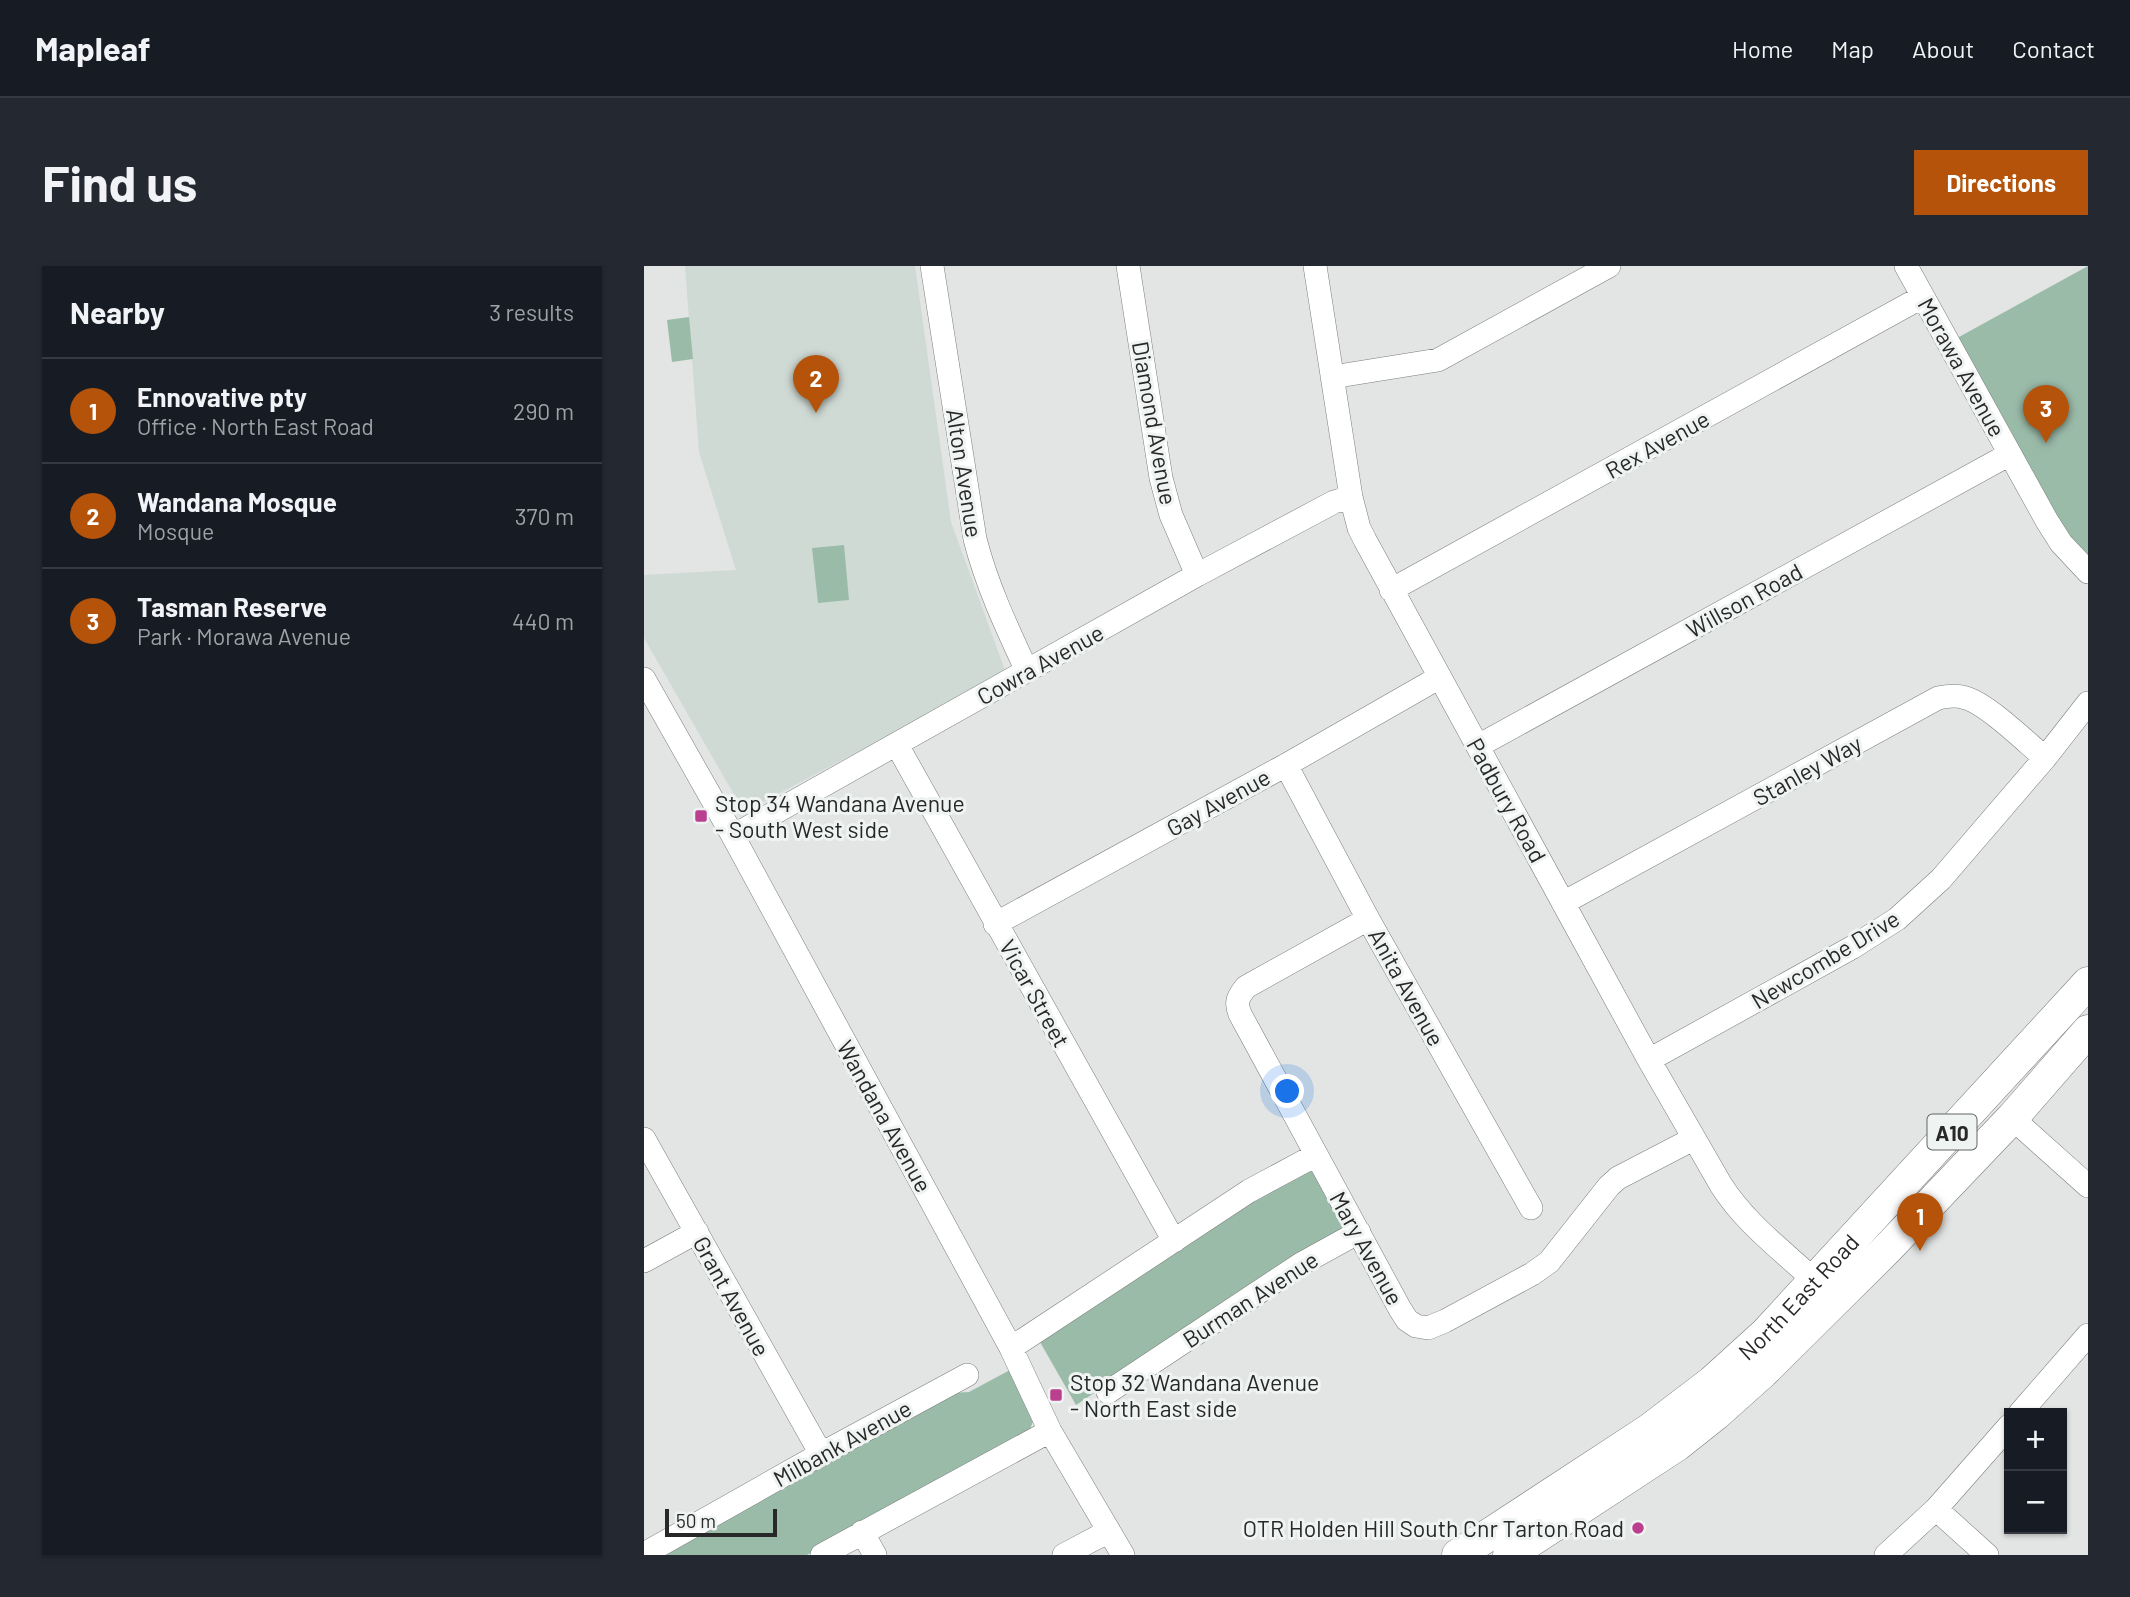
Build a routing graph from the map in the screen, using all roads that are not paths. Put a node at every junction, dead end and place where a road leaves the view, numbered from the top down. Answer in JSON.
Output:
{"nodes":[{"id":1,"x":932,"y":266,"type":"edge"},
{"id":2,"x":1128,"y":266,"type":"edge"},
{"id":3,"x":1315,"y":266,"type":"edge"},
{"id":4,"x":1609,"y":266,"type":"edge"},
{"id":5,"x":1906,"y":266,"type":"edge"},
{"id":6,"x":1923,"y":297,"type":"junction"},
{"id":7,"x":1332,"y":377,"type":"junction"},
{"id":8,"x":2010,"y":454,"type":"junction"},
{"id":9,"x":1351,"y":497,"type":"junction"},
{"id":10,"x":2088,"y":572,"type":"edge"},
{"id":11,"x":1197,"y":575,"type":"junction"},
{"id":12,"x":1391,"y":590,"type":"junction"},
{"id":13,"x":1027,"y":671,"type":"junction"},
{"id":14,"x":1440,"y":677,"type":"junction"},
{"id":15,"x":644,"y":679,"type":"edge"},
{"id":16,"x":2088,"y":703,"type":"edge"},
{"id":17,"x":897,"y":744,"type":"junction"},
{"id":18,"x":1478,"y":746,"type":"junction"},
{"id":19,"x":2045,"y":758,"type":"junction"},
{"id":20,"x":1286,"y":765,"type":"junction"},
{"id":21,"x":733,"y":836,"type":"junction"},
{"id":22,"x":1563,"y":903,"type":"junction"},
{"id":23,"x":1368,"y":919,"type":"junction"},
{"id":24,"x":995,"y":923,"type":"junction"},
{"id":25,"x":2088,"y":983,"type":"edge"},
{"id":26,"x":2088,"y":1031,"type":"edge"},
{"id":27,"x":1649,"y":1060,"type":"junction"},
{"id":28,"x":2012,"y":1118,"type":"junction"},
{"id":29,"x":644,"y":1139,"type":"edge"},
{"id":30,"x":1693,"y":1139,"type":"junction"},
{"id":31,"x":1316,"y":1155,"type":"junction"},
{"id":32,"x":2088,"y":1186,"type":"edge"},
{"id":33,"x":1531,"y":1208,"type":"dead end"},
{"id":34,"x":1359,"y":1232,"type":"junction"},
{"id":35,"x":697,"y":1233,"type":"junction"},
{"id":36,"x":1174,"y":1241,"type":"junction"},
{"id":37,"x":1887,"y":1249,"type":"junction"},
{"id":38,"x":644,"y":1261,"type":"edge"},
{"id":39,"x":1815,"y":1281,"type":"junction"},
{"id":40,"x":1814,"y":1322,"type":"junction"},
{"id":41,"x":2088,"y":1335,"type":"edge"},
{"id":42,"x":1011,"y":1348,"type":"junction"},
{"id":43,"x":967,"y":1376,"type":"dead end"},
{"id":44,"x":1108,"y":1392,"type":"dead end"},
{"id":45,"x":2024,"y":1408,"type":"edge"},
{"id":46,"x":1050,"y":1431,"type":"junction"},
{"id":47,"x":2004,"y":1432,"type":"edge"},
{"id":48,"x":821,"y":1454,"type":"junction"},
{"id":49,"x":1936,"y":1509,"type":"junction"},
{"id":50,"x":1109,"y":1531,"type":"junction"},
{"id":51,"x":862,"y":1532,"type":"junction"},
{"id":52,"x":1527,"y":1541,"type":"edge"},
{"id":53,"x":644,"y":1554,"type":"edge"},
{"id":54,"x":821,"y":1555,"type":"edge"},
{"id":55,"x":875,"y":1555,"type":"edge"},
{"id":56,"x":1065,"y":1555,"type":"edge"},
{"id":57,"x":1123,"y":1555,"type":"edge"},
{"id":58,"x":1458,"y":1555,"type":"edge"},
{"id":59,"x":1886,"y":1555,"type":"edge"},
{"id":60,"x":1987,"y":1555,"type":"edge"}],
"edges":[{"from":1,"to":13,"type":"street","name":"Alton Avenue"},
{"from":2,"to":11,"type":"street","name":"Diamond Avenue"},
{"from":3,"to":7,"type":"street","name":"Padbury Road"},
{"from":4,"to":7,"type":"street"},
{"from":5,"to":6,"type":"street","name":"Morawa Avenue"},
{"from":6,"to":8,"type":"street","name":"Morawa Avenue"},
{"from":6,"to":12,"type":"street","name":"Rex Avenue"},
{"from":7,"to":9,"type":"street","name":"Padbury Road"},
{"from":8,"to":10,"type":"street","name":"Morawa Avenue"},
{"from":8,"to":18,"type":"street","name":"Willson Road"},
{"from":9,"to":11,"type":"street","name":"Cowra Avenue"},
{"from":9,"to":12,"type":"street","name":"Padbury Road"},
{"from":11,"to":13,"type":"street","name":"Cowra Avenue"},
{"from":12,"to":14,"type":"street","name":"Padbury Road"},
{"from":13,"to":17,"type":"street","name":"Cowra Avenue"},
{"from":14,"to":18,"type":"street","name":"Padbury Road"},
{"from":14,"to":20,"type":"street","name":"Gay Avenue"},
{"from":15,"to":21,"type":"street","name":"Wandana Avenue"},
{"from":16,"to":19,"type":"street","name":"Newcombe Drive"},
{"from":17,"to":21,"type":"street","name":"Cowra Avenue"},
{"from":17,"to":24,"type":"street","name":"Vicar Street"},
{"from":18,"to":22,"type":"street","name":"Padbury Road"},
{"from":19,"to":22,"type":"street","name":"Stanley Way"},
{"from":19,"to":27,"type":"street","name":"Newcombe Drive"},
{"from":20,"to":23,"type":"street","name":"Anita Avenue"},
{"from":20,"to":24,"type":"street","name":"Gay Avenue"},
{"from":21,"to":42,"type":"street","name":"Wandana Avenue"},
{"from":22,"to":27,"type":"street","name":"Padbury Road"},
{"from":23,"to":31,"type":"street","name":"Mary Avenue"},
{"from":23,"to":33,"type":"street","name":"Anita Avenue"},
{"from":24,"to":36,"type":"street","name":"Vicar Street"},
{"from":25,"to":39,"type":"highway","name":"North East Road","number":"A10"},
{"from":26,"to":28,"type":"highway","name":"North East Road","number":"A10"},
{"from":27,"to":30,"type":"street","name":"Padbury Road"},
{"from":28,"to":32,"type":"street"},
{"from":28,"to":37,"type":"highway","name":"North East Road","number":"A10"},
{"from":29,"to":35,"type":"street","name":"Grant Avenue"},
{"from":30,"to":34,"type":"street","name":"Mary Avenue"},
{"from":30,"to":39,"type":"street","name":"Padbury Road"},
{"from":31,"to":34,"type":"street","name":"Mary Avenue"},
{"from":31,"to":36,"type":"street"},
{"from":34,"to":44,"type":"street","name":"Burman Avenue"},
{"from":35,"to":38,"type":"street"},
{"from":35,"to":48,"type":"street","name":"Grant Avenue"},
{"from":36,"to":42,"type":"street"},
{"from":37,"to":39,"type":"highway"},
{"from":37,"to":40,"type":"highway","name":"North East Road","number":"A10"},
{"from":39,"to":40,"type":"highway"},
{"from":39,"to":52,"type":"highway","name":"North East Road","number":"A10"},
{"from":40,"to":52,"type":"highway","name":"North East Road","number":"A10"},
{"from":41,"to":45,"type":"street"},
{"from":42,"to":46,"type":"street","name":"Wandana Avenue"},
{"from":43,"to":48,"type":"street","name":"Milbank Avenue"},
{"from":46,"to":50,"type":"street","name":"Wandana Avenue"},
{"from":46,"to":51,"type":"street"},
{"from":47,"to":49,"type":"street"},
{"from":48,"to":53,"type":"street","name":"Milbank Avenue"},
{"from":49,"to":59,"type":"street"},
{"from":49,"to":60,"type":"street"},
{"from":50,"to":56,"type":"street"},
{"from":50,"to":57,"type":"street","name":"Wandana Avenue"},
{"from":51,"to":54,"type":"street"},
{"from":51,"to":55,"type":"street"},
{"from":52,"to":58,"type":"highway","name":"North East Road","number":"A10"}]}
